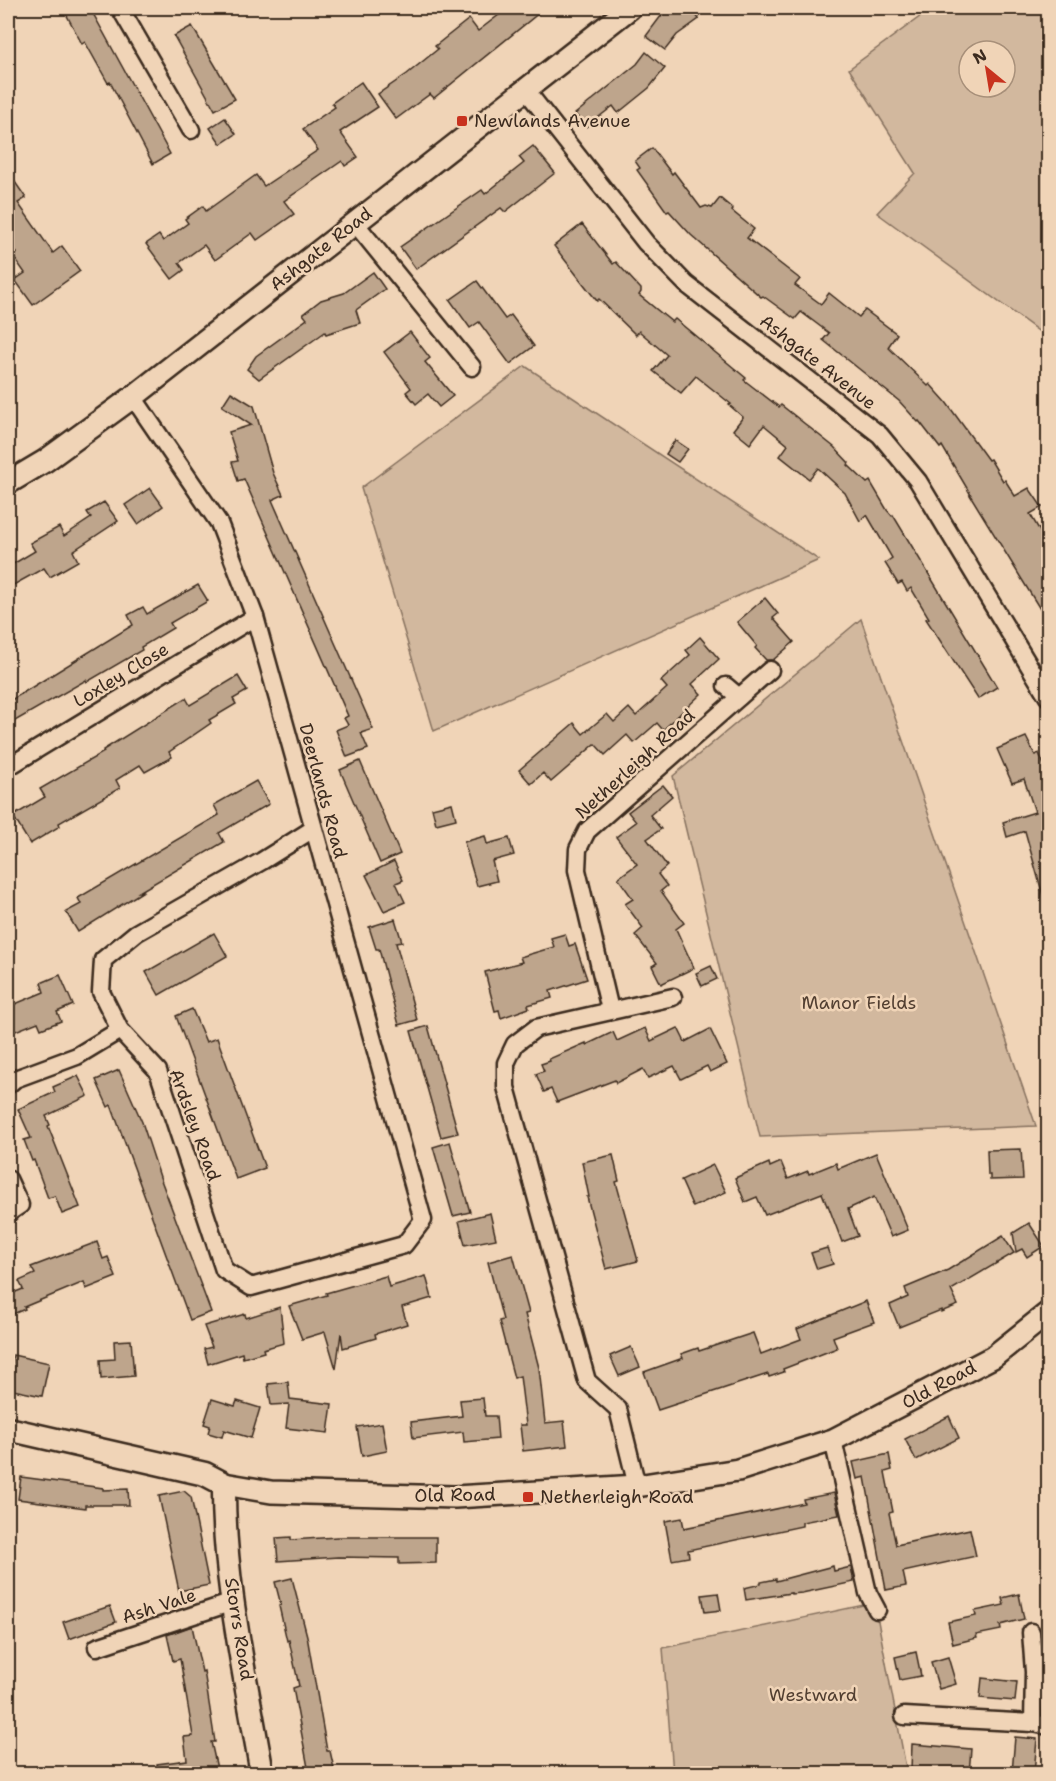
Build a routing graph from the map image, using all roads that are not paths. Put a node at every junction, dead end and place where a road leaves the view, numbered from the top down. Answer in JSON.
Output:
{"nodes":[{"id":1,"x":120,"y":8,"type":"edge"},
{"id":2,"x":630,"y":8,"type":"edge"},
{"id":3,"x":525,"y":89,"type":"junction"},
{"id":4,"x":190,"y":130,"type":"dead end"},
{"id":5,"x":355,"y":223,"type":"junction"},
{"id":6,"x":472,"y":367,"type":"dead end"},
{"id":7,"x":133,"y":397,"type":"junction"},
{"id":8,"x":8,"y":483,"type":"edge"},
{"id":9,"x":255,"y":617,"type":"junction"},
{"id":10,"x":770,"y":670,"type":"dead end"},
{"id":11,"x":1048,"y":697,"type":"edge"},
{"id":12,"x":8,"y":767,"type":"edge"},
{"id":13,"x":313,"y":829,"type":"junction"},
{"id":14,"x":673,"y":997,"type":"dead end"},
{"id":15,"x":610,"y":1010,"type":"junction"},
{"id":16,"x":120,"y":1030,"type":"junction"},
{"id":17,"x":8,"y":1085,"type":"edge"},
{"id":18,"x":8,"y":1179,"type":"edge"},
{"id":19,"x":8,"y":1213,"type":"edge"},
{"id":20,"x":423,"y":1220,"type":"joint"},
{"id":21,"x":1048,"y":1313,"type":"edge"},
{"id":22,"x":8,"y":1429,"type":"edge"},
{"id":23,"x":833,"y":1440,"type":"junction"},
{"id":24,"x":224,"y":1484,"type":"junction"},
{"id":25,"x":637,"y":1486,"type":"junction"},
{"id":26,"x":233,"y":1602,"type":"junction"},
{"id":27,"x":877,"y":1610,"type":"dead end"},
{"id":28,"x":1031,"y":1632,"type":"dead end"},
{"id":29,"x":97,"y":1647,"type":"dead end"},
{"id":30,"x":904,"y":1716,"type":"dead end"},
{"id":31,"x":1041,"y":1724,"type":"edge"},
{"id":32,"x":262,"y":1773,"type":"edge"}],
"edges":[{"from":1,"to":4,"type":"street"},
{"from":2,"to":3,"type":"street","name":"Ashgate Road"},
{"from":3,"to":5,"type":"street","name":"Ashgate Road"},
{"from":3,"to":11,"type":"street","name":"Ashgate Avenue"},
{"from":5,"to":6,"type":"street"},
{"from":5,"to":7,"type":"street","name":"Ashgate Road"},
{"from":7,"to":8,"type":"street","name":"Ashgate Road"},
{"from":7,"to":9,"type":"street","name":"Deerlands Road"},
{"from":9,"to":12,"type":"street","name":"Loxley Close"},
{"from":9,"to":13,"type":"street","name":"Deerlands Road"},
{"from":10,"to":15,"type":"street","name":"Netherleigh Road"},
{"from":13,"to":16,"type":"street","name":"Ardsley Road"},
{"from":13,"to":20,"type":"street","name":"Deerlands Road"},
{"from":14,"to":15,"type":"street"},
{"from":15,"to":25,"type":"street"},
{"from":16,"to":17,"type":"street"},
{"from":16,"to":20,"type":"street","name":"Ardsley Road"},
{"from":18,"to":19,"type":"street"},
{"from":21,"to":23,"type":"street","name":"Old Road"},
{"from":22,"to":24,"type":"main road","name":"Old Road"},
{"from":23,"to":25,"type":"street","name":"Old Road"},
{"from":23,"to":27,"type":"street"},
{"from":24,"to":25,"type":"street","name":"Old Road"},
{"from":24,"to":26,"type":"main road","name":"Storrs Road"},
{"from":26,"to":29,"type":"street","name":"Ash Vale"},
{"from":26,"to":32,"type":"main road","name":"Storrs Road"},
{"from":28,"to":31,"type":"street"},
{"from":30,"to":31,"type":"street"}]}
